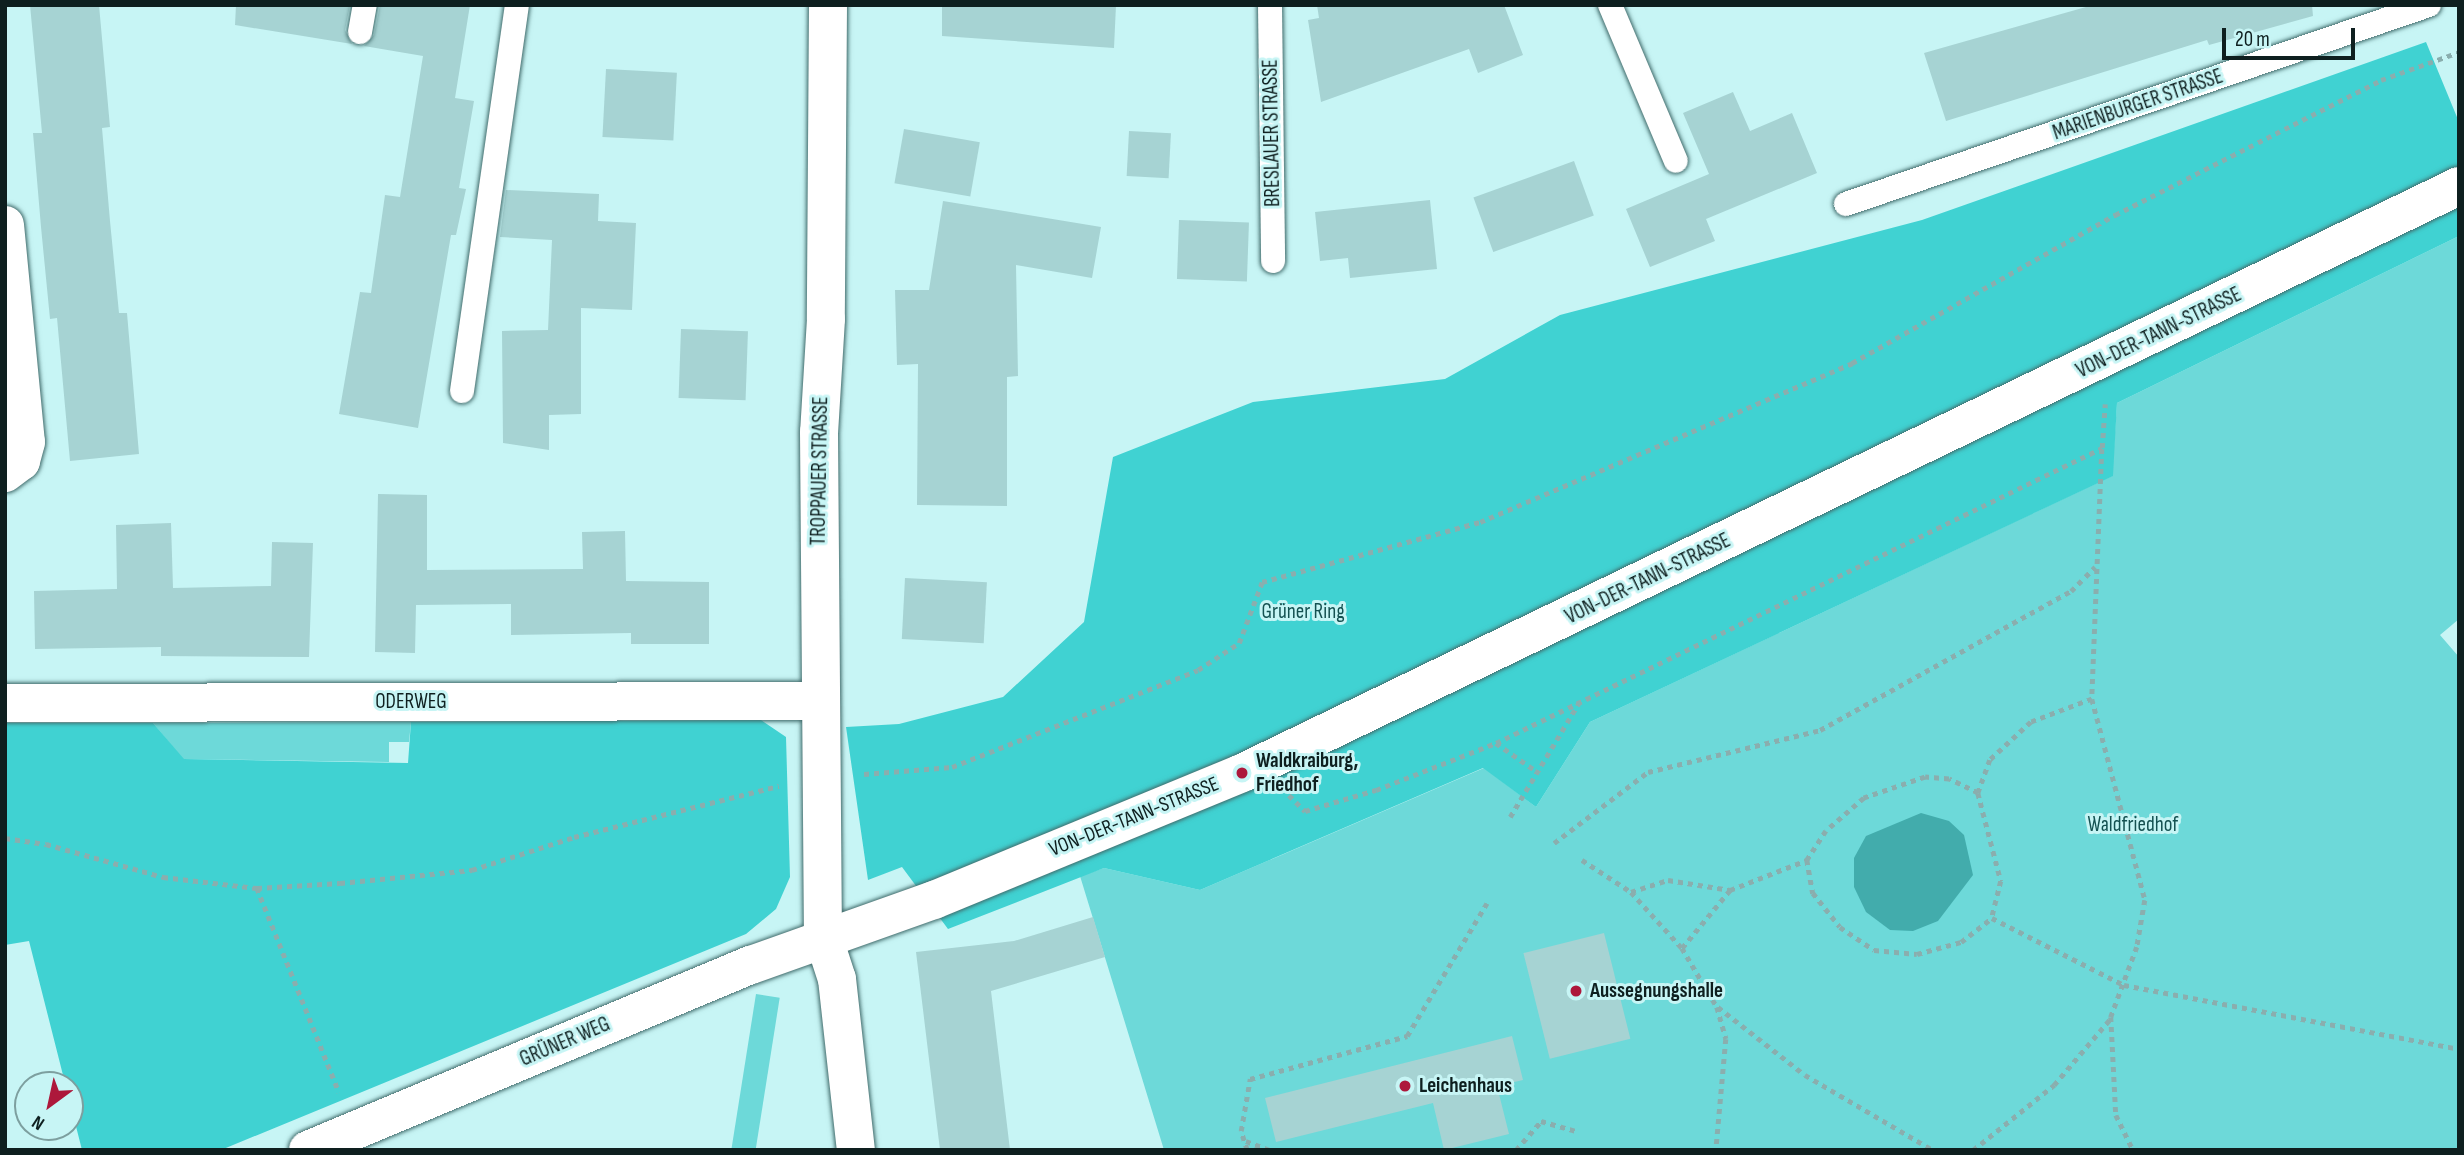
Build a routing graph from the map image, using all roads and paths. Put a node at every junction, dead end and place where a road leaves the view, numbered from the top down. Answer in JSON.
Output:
{"nodes":[{"id":1,"x":365,"y":5,"type":"edge"},
{"id":2,"x":517,"y":5,"type":"edge"},
{"id":3,"x":828,"y":5,"type":"edge"},
{"id":4,"x":1270,"y":5,"type":"edge"},
{"id":5,"x":1610,"y":5,"type":"edge"},
{"id":6,"x":2429,"y":5,"type":"edge"},
{"id":7,"x":360,"y":32,"type":"dead end"},
{"id":8,"x":2459,"y":52,"type":"edge"},
{"id":9,"x":1676,"y":161,"type":"dead end"},
{"id":10,"x":2459,"y":187,"type":"edge"},
{"id":11,"x":1846,"y":204,"type":"dead end"},
{"id":12,"x":5,"y":225,"type":"edge"},
{"id":13,"x":1273,"y":261,"type":"dead end"},
{"id":14,"x":462,"y":391,"type":"dead end"},
{"id":15,"x":2105,"y":396,"type":"dead end"},
{"id":16,"x":2102,"y":448,"type":"junction"},
{"id":17,"x":5,"y":473,"type":"edge"},
{"id":18,"x":2096,"y":566,"type":"junction"},
{"id":19,"x":2092,"y":699,"type":"junction"},
{"id":20,"x":1580,"y":700,"type":"junction"},
{"id":21,"x":818,"y":701,"type":"junction"},
{"id":22,"x":5,"y":703,"type":"edge"},
{"id":23,"x":1496,"y":743,"type":"junction"},
{"id":24,"x":1536,"y":771,"type":"junction"},
{"id":25,"x":819,"y":777,"type":"junction"},
{"id":26,"x":1278,"y":784,"type":"dead end"},
{"id":27,"x":1978,"y":793,"type":"junction"},
{"id":28,"x":1510,"y":817,"type":"dead end"},
{"id":29,"x":5,"y":838,"type":"edge"},
{"id":30,"x":1554,"y":843,"type":"dead end"},
{"id":31,"x":1582,"y":860,"type":"dead end"},
{"id":32,"x":1807,"y":860,"type":"junction"},
{"id":33,"x":257,"y":888,"type":"junction"},
{"id":34,"x":1730,"y":890,"type":"junction"},
{"id":35,"x":1631,"y":892,"type":"junction"},
{"id":36,"x":1487,"y":903,"type":"dead end"},
{"id":37,"x":1992,"y":918,"type":"junction"},
{"id":38,"x":823,"y":936,"type":"junction"},
{"id":39,"x":1682,"y":948,"type":"junction"},
{"id":40,"x":2124,"y":985,"type":"junction"},
{"id":41,"x":1717,"y":1007,"type":"junction"},
{"id":42,"x":2111,"y":1017,"type":"junction"},
{"id":43,"x":2459,"y":1049,"type":"edge"},
{"id":44,"x":1576,"y":1131,"type":"dead end"},
{"id":45,"x":347,"y":1134,"type":"junction"},
{"id":46,"x":1246,"y":1141,"type":"junction"},
{"id":47,"x":309,"y":1150,"type":"edge"},
{"id":48,"x":856,"y":1150,"type":"edge"},
{"id":49,"x":1249,"y":1150,"type":"edge"},
{"id":50,"x":1269,"y":1150,"type":"edge"},
{"id":51,"x":1516,"y":1150,"type":"edge"},
{"id":52,"x":1716,"y":1150,"type":"edge"},
{"id":53,"x":1933,"y":1150,"type":"edge"},
{"id":54,"x":1973,"y":1150,"type":"edge"},
{"id":55,"x":2133,"y":1150,"type":"edge"}],
"edges":[{"from":1,"to":7,"type":"lane"},
{"from":2,"to":14,"type":"lane"},
{"from":3,"to":21,"type":"street","name":"TROPPAUER STRASSE"},
{"from":4,"to":13,"type":"lane","name":"BRESLAUER STRASSE"},
{"from":5,"to":9,"type":"lane"},
{"from":6,"to":11,"type":"lane","name":"MARIENBURGER STRASSE"},
{"from":8,"to":25,"type":"path"},
{"from":10,"to":38,"type":"street","name":"VON-DER-TANN-STRASSE"},
{"from":12,"to":17,"type":"street"},
{"from":15,"to":16,"type":"path"},
{"from":16,"to":18,"type":"path"},
{"from":16,"to":20,"type":"path"},
{"from":18,"to":19,"type":"path"},
{"from":18,"to":30,"type":"path"},
{"from":19,"to":27,"type":"path"},
{"from":19,"to":40,"type":"path"},
{"from":20,"to":23,"type":"path"},
{"from":20,"to":24,"type":"path"},
{"from":21,"to":22,"type":"street","name":"ODERWEG"},
{"from":21,"to":25,"type":"street","name":"TROPPAUER STRASSE"},
{"from":23,"to":24,"type":"path"},
{"from":23,"to":26,"type":"path"},
{"from":24,"to":28,"type":"path"},
{"from":25,"to":33,"type":"path"},
{"from":25,"to":38,"type":"street","name":"TROPPAUER STRASSE"},
{"from":27,"to":32,"type":"path"},
{"from":27,"to":37,"type":"path"},
{"from":29,"to":33,"type":"path"},
{"from":31,"to":35,"type":"path"},
{"from":32,"to":34,"type":"path"},
{"from":32,"to":37,"type":"path"},
{"from":33,"to":45,"type":"path"},
{"from":34,"to":35,"type":"path"},
{"from":34,"to":39,"type":"path"},
{"from":35,"to":39,"type":"path"},
{"from":36,"to":46,"type":"path"},
{"from":37,"to":40,"type":"path"},
{"from":38,"to":45,"type":"street","name":"GRÜNER WEG"},
{"from":38,"to":48,"type":"street","name":"TROPPAUER STRASSE"},
{"from":39,"to":41,"type":"path"},
{"from":40,"to":42,"type":"path"},
{"from":40,"to":43,"type":"path"},
{"from":41,"to":52,"type":"path"},
{"from":41,"to":53,"type":"path"},
{"from":42,"to":54,"type":"path"},
{"from":42,"to":55,"type":"path"},
{"from":44,"to":51,"type":"path"},
{"from":45,"to":47,"type":"street","name":"GRÜNER WEG"},
{"from":46,"to":49,"type":"path"},
{"from":46,"to":50,"type":"path"}]}
